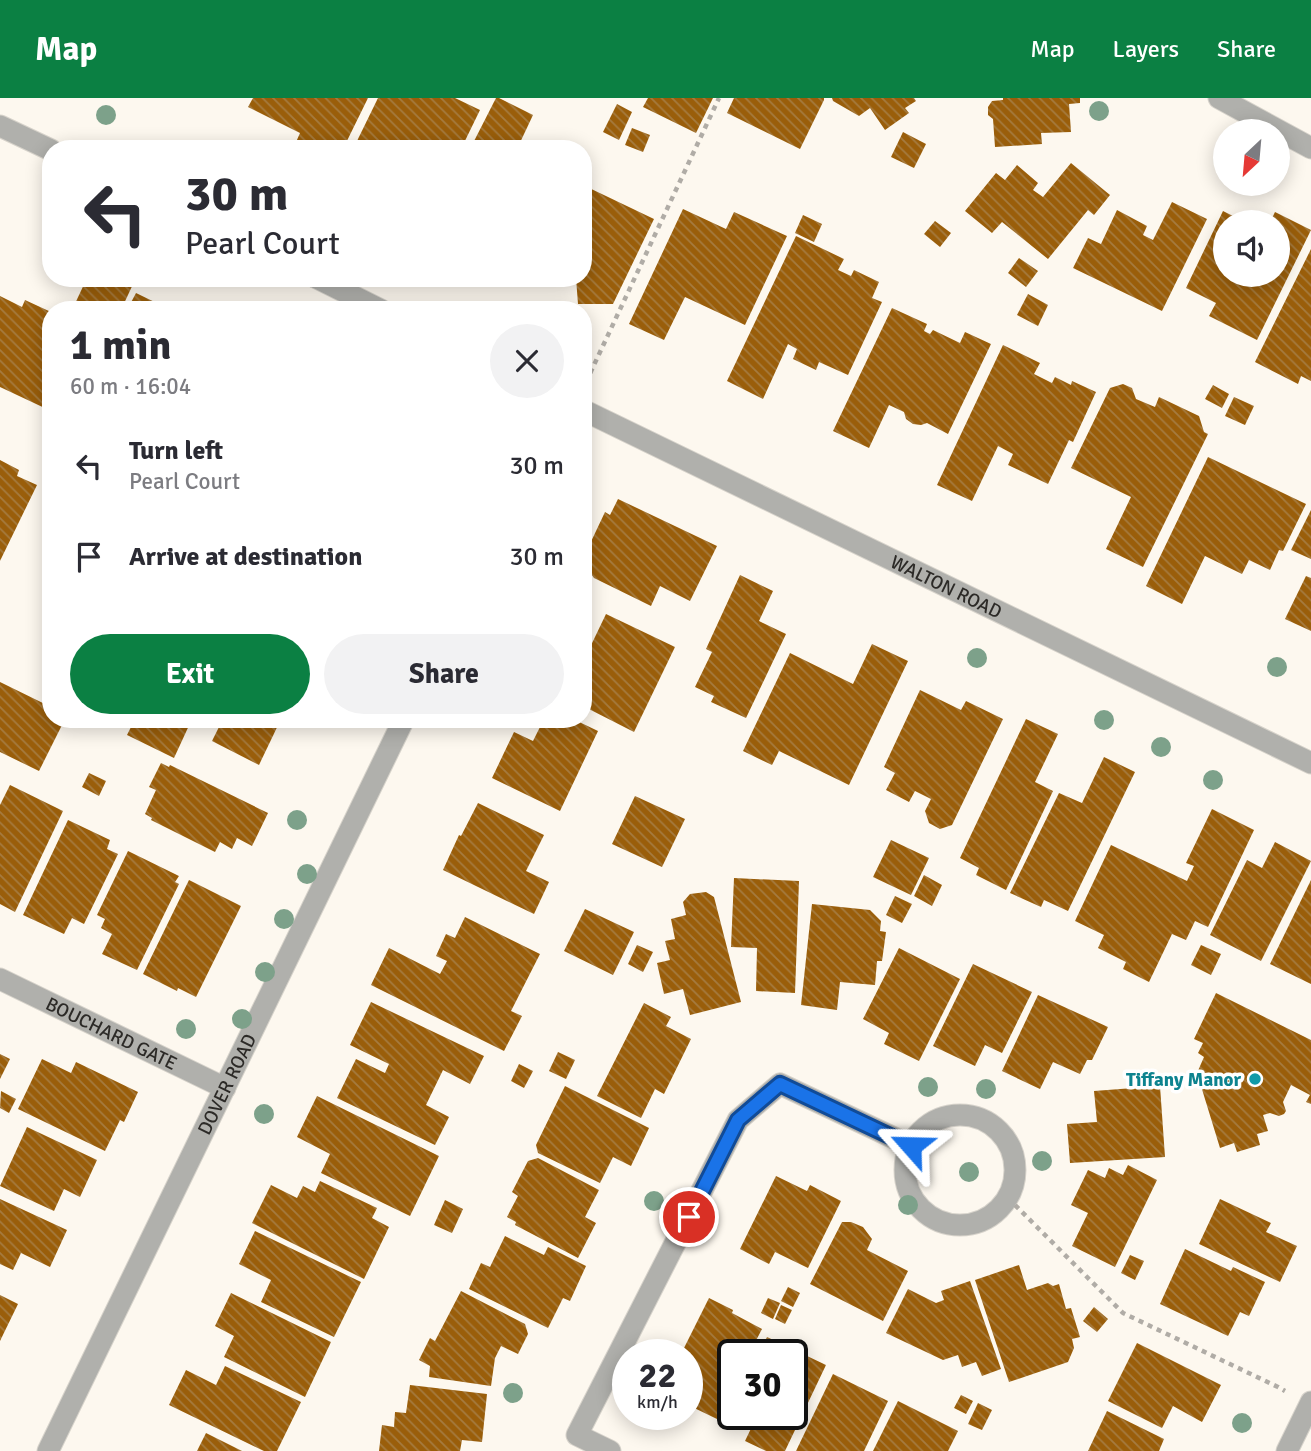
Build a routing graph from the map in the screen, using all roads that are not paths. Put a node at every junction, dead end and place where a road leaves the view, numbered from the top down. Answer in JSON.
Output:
{"nodes":[{"id":1,"x":1219,"y":98,"type":"edge"},
{"id":2,"x":0,"y":125,"type":"edge"},
{"id":3,"x":42,"y":146,"type":"edge"},
{"id":4,"x":1311,"y":148,"type":"edge"},
{"id":5,"x":335,"y":287,"type":"edge"},
{"id":6,"x":362,"y":301,"type":"edge"},
{"id":7,"x":592,"y":414,"type":"edge"},
{"id":8,"x":400,"y":728,"type":"edge"},
{"id":9,"x":1311,"y":763,"type":"edge"},
{"id":10,"x":0,"y":979,"type":"edge"},
{"id":11,"x":225,"y":1088,"type":"junction"},
{"id":12,"x":911,"y":1146,"type":"junction"},
{"id":13,"x":1310,"y":1405,"type":"edge"},
{"id":14,"x":48,"y":1451,"type":"edge"},
{"id":15,"x":610,"y":1451,"type":"edge"},
{"id":16,"x":1287,"y":1451,"type":"edge"}],
"edges":[{"from":1,"to":4,"type":"street"},
{"from":2,"to":3,"type":"street"},
{"from":5,"to":6,"type":"street"},
{"from":7,"to":9,"type":"street","name":"WALTON ROAD"},
{"from":8,"to":11,"type":"street","name":"DOVER ROAD"},
{"from":10,"to":11,"type":"street","name":"BOUCHARD GATE"},
{"from":11,"to":14,"type":"street","name":"DOVER ROAD"},
{"from":12,"to":12,"type":"street"},
{"from":12,"to":15,"type":"street"},
{"from":13,"to":16,"type":"street"}]}
